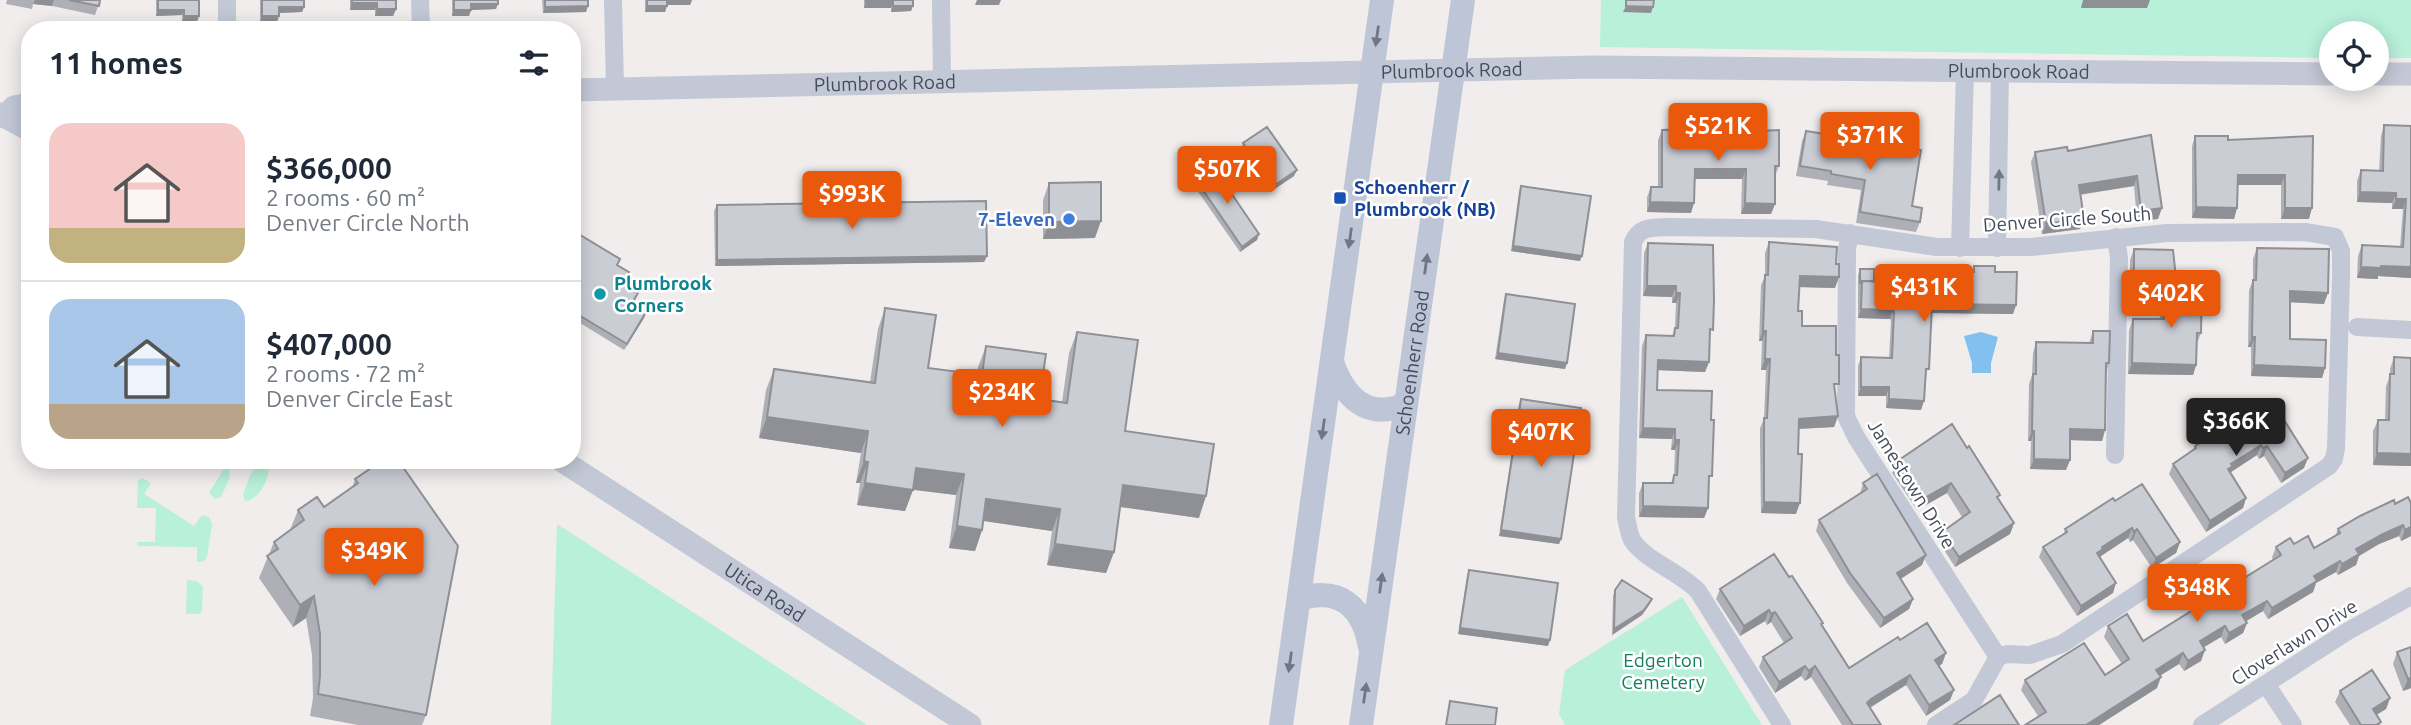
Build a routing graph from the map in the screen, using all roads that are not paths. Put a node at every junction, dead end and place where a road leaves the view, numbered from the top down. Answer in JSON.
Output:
{"nodes":[{"id":1,"x":226,"y":0,"type":"edge"},
{"id":2,"x":420,"y":0,"type":"edge"},
{"id":3,"x":613,"y":0,"type":"edge"},
{"id":4,"x":941,"y":0,"type":"edge"},
{"id":5,"x":1382,"y":0,"type":"edge"},
{"id":6,"x":1463,"y":0,"type":"edge"},
{"id":7,"x":227,"y":21,"type":"edge"},
{"id":8,"x":421,"y":21,"type":"edge"},
{"id":9,"x":1454,"y":71,"type":"junction"},
{"id":10,"x":1965,"y":71,"type":"junction"},
{"id":11,"x":2000,"y":72,"type":"junction"},
{"id":12,"x":1372,"y":73,"type":"junction"},
{"id":13,"x":2319,"y":74,"type":"edge"},
{"id":14,"x":2389,"y":74,"type":"edge"},
{"id":15,"x":2411,"y":74,"type":"edge"},
{"id":16,"x":942,"y":82,"type":"junction"},
{"id":17,"x":615,"y":89,"type":"junction"},
{"id":18,"x":581,"y":90,"type":"edge"},
{"id":19,"x":21,"y":106,"type":"edge"},
{"id":20,"x":2,"y":115,"type":"edge"},
{"id":21,"x":21,"y":125,"type":"edge"},
{"id":22,"x":1850,"y":233,"type":"junction"},
{"id":23,"x":2116,"y":237,"type":"junction"},
{"id":24,"x":1960,"y":247,"type":"junction"},
{"id":25,"x":1997,"y":248,"type":"junction"},
{"id":26,"x":2357,"y":327,"type":"dead end"},
{"id":27,"x":2411,"y":330,"type":"edge"},
{"id":28,"x":1332,"y":362,"type":"junction"},
{"id":29,"x":1406,"y":404,"type":"junction"},
{"id":30,"x":2115,"y":455,"type":"dead end"},
{"id":31,"x":575,"y":469,"type":"edge"},
{"id":32,"x":2411,"y":596,"type":"edge"},
{"id":33,"x":1299,"y":598,"type":"junction"},
{"id":34,"x":1371,"y":651,"type":"junction"},
{"id":35,"x":1998,"y":657,"type":"junction"},
{"id":36,"x":2266,"y":684,"type":"junction"},
{"id":37,"x":970,"y":725,"type":"edge"},
{"id":38,"x":1281,"y":725,"type":"edge"},
{"id":39,"x":1361,"y":725,"type":"edge"},
{"id":40,"x":1782,"y":725,"type":"edge"},
{"id":41,"x":1936,"y":725,"type":"edge"},
{"id":42,"x":2202,"y":725,"type":"edge"},
{"id":43,"x":2293,"y":725,"type":"edge"}],
"edges":[{"from":1,"to":7,"type":"street"},
{"from":2,"to":8,"type":"street"},
{"from":3,"to":17,"type":"street"},
{"from":4,"to":16,"type":"street"},
{"from":5,"to":12,"type":"main road","one_way":true},
{"from":6,"to":9,"type":"main road","name":"Schoenherr Road"},
{"from":9,"to":10,"type":"street","name":"Plumbrook Road"},
{"from":9,"to":12,"type":"street","name":"Plumbrook Road"},
{"from":29,"to":9,"type":"main road","name":"Schoenherr Road","one_way":true},
{"from":10,"to":11,"type":"street","name":"Plumbrook Road"},
{"from":10,"to":24,"type":"street"},
{"from":11,"to":13,"type":"street","name":"Plumbrook Road"},
{"from":25,"to":11,"type":"street","one_way":true},
{"from":12,"to":16,"type":"street","name":"Plumbrook Road"},
{"from":12,"to":28,"type":"main road","one_way":true},
{"from":14,"to":15,"type":"street"},
{"from":16,"to":17,"type":"street","name":"Plumbrook Road"},
{"from":17,"to":18,"type":"street","name":"Plumbrook Road"},
{"from":19,"to":20,"type":"street"},
{"from":20,"to":21,"type":"street"},
{"from":22,"to":24,"type":"street","name":"Denver Circle South"},
{"from":22,"to":35,"type":"street","name":"Jamestown Drive"},
{"from":22,"to":40,"type":"street","name":"Denver Circle South"},
{"from":23,"to":25,"type":"street","name":"Denver Circle South"},
{"from":23,"to":30,"type":"street"},
{"from":23,"to":35,"type":"street","name":"Denver Circle South"},
{"from":24,"to":25,"type":"street","name":"Denver Circle South"},
{"from":26,"to":27,"type":"street"},
{"from":28,"to":29,"type":"main road"},
{"from":28,"to":33,"type":"main road","one_way":true},
{"from":34,"to":29,"type":"main road","name":"Schoenherr Road","one_way":true},
{"from":31,"to":37,"type":"street","name":"Utica Road"},
{"from":32,"to":36,"type":"street","name":"Cloverlawn Drive"},
{"from":33,"to":34,"type":"main road"},
{"from":33,"to":38,"type":"main road","one_way":true},
{"from":39,"to":34,"type":"main road","name":"Schoenherr Road","one_way":true},
{"from":35,"to":41,"type":"street"},
{"from":36,"to":42,"type":"street","name":"Cloverlawn Drive"},
{"from":36,"to":43,"type":"street"}]}
